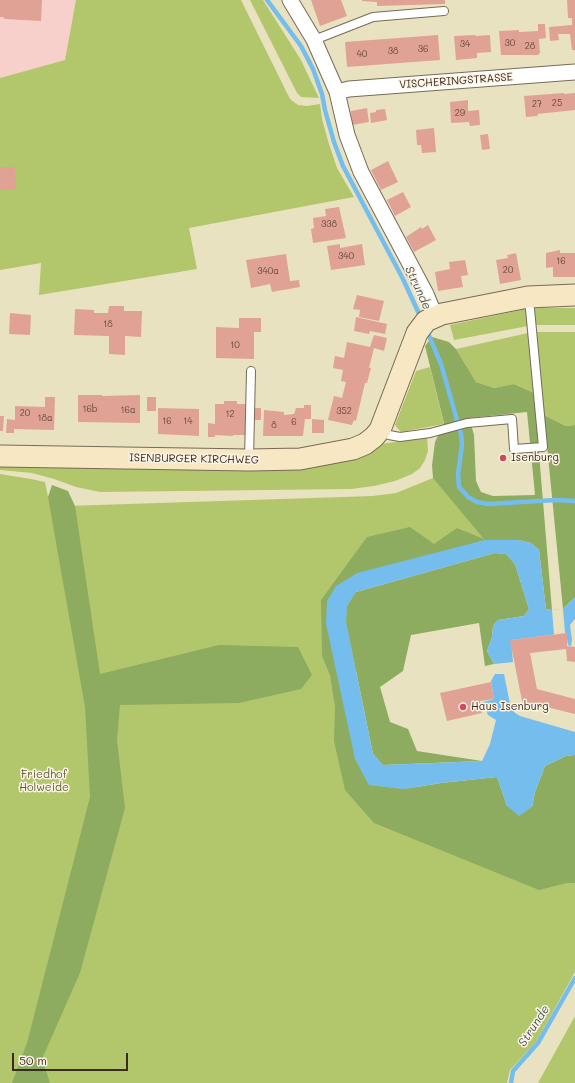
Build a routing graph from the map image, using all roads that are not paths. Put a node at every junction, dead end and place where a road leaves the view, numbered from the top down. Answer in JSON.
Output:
{"nodes":[{"id":1,"x":290,"y":0,"type":"edge"},
{"id":2,"x":444,"y":11,"type":"dead end"},
{"id":3,"x":314,"y":40,"type":"junction"},
{"id":4,"x":575,"y":72,"type":"edge"},
{"id":5,"x":337,"y":92,"type":"junction"},
{"id":6,"x":575,"y":294,"type":"edge"},
{"id":7,"x":528,"y":297,"type":"junction"},
{"id":8,"x":427,"y":321,"type":"junction"},
{"id":9,"x":251,"y":371,"type":"dead end"},
{"id":10,"x":380,"y":430,"type":"junction"},
{"id":11,"x":0,"y":456,"type":"edge"},
{"id":12,"x":249,"y":460,"type":"junction"}],
"edges":[{"from":1,"to":3,"type":"street"},
{"from":2,"to":3,"type":"lane"},
{"from":3,"to":5,"type":"street"},
{"from":4,"to":5,"type":"street","name":"VISCHERINGSTRASSE"},
{"from":5,"to":8,"type":"street"},
{"from":6,"to":7,"type":"street"},
{"from":7,"to":8,"type":"street"},
{"from":7,"to":10,"type":"lane"},
{"from":8,"to":10,"type":"street"},
{"from":9,"to":12,"type":"lane"},
{"from":10,"to":12,"type":"street","name":"ISENBURGER KIRCHWEG"},
{"from":11,"to":12,"type":"street","name":"ISENBURGER KIRCHWEG"}]}
